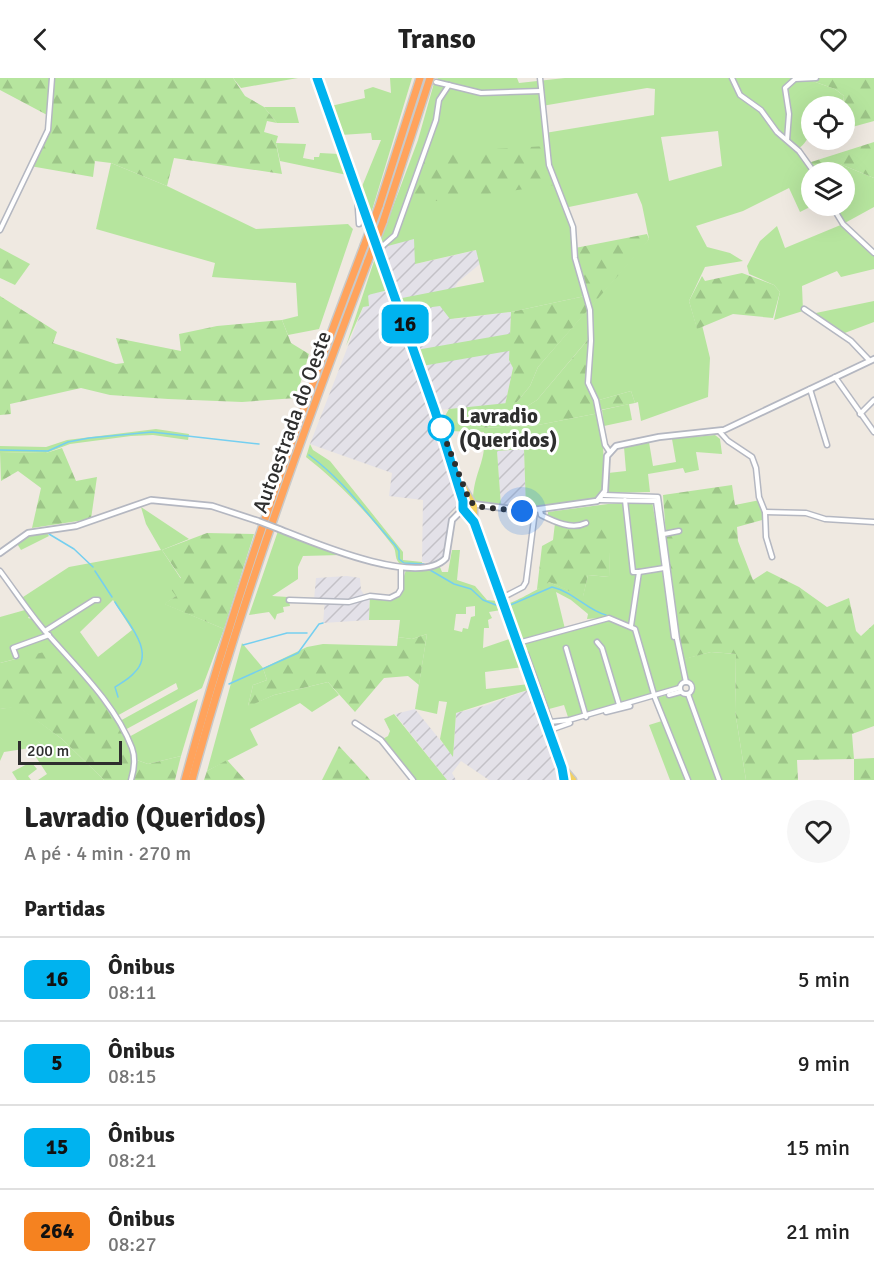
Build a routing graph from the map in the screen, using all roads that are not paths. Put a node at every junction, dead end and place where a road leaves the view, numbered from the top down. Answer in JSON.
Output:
{"nodes":[{"id":1,"x":52,"y":78,"type":"edge"},
{"id":2,"x":317,"y":78,"type":"edge"},
{"id":3,"x":420,"y":78,"type":"edge"},
{"id":4,"x":538,"y":78,"type":"edge"},
{"id":5,"x":732,"y":78,"type":"edge"},
{"id":6,"x":816,"y":78,"type":"edge"},
{"id":7,"x":433,"y":80,"type":"edge"},
{"id":8,"x":449,"y":85,"type":"junction"},
{"id":9,"x":541,"y":91,"type":"junction"},
{"id":10,"x":787,"y":141,"type":"junction"},
{"id":11,"x":807,"y":162,"type":"edge"},
{"id":12,"x":357,"y":191,"type":"junction"},
{"id":13,"x":838,"y":216,"type":"edge"},
{"id":14,"x":359,"y":224,"type":"dead end"},
{"id":15,"x":0,"y":230,"type":"edge"},
{"id":16,"x":378,"y":250,"type":"junction"},
{"id":17,"x":874,"y":253,"type":"edge"},
{"id":18,"x":804,"y":309,"type":"dead end"},
{"id":19,"x":871,"y":359,"type":"edge"},
{"id":20,"x":834,"y":376,"type":"junction"},
{"id":21,"x":810,"y":388,"type":"junction"},
{"id":22,"x":874,"y":400,"type":"edge"},
{"id":23,"x":860,"y":414,"type":"junction"},
{"id":24,"x":722,"y":431,"type":"junction"},
{"id":25,"x":874,"y":432,"type":"edge"},
{"id":26,"x":827,"y":445,"type":"dead end"},
{"id":27,"x":609,"y":451,"type":"junction"},
{"id":28,"x":602,"y":498,"type":"junction"},
{"id":29,"x":635,"y":498,"type":"junction"},
{"id":30,"x":625,"y":499,"type":"junction"},
{"id":31,"x":470,"y":508,"type":"junction"},
{"id":32,"x":537,"y":510,"type":"junction"},
{"id":33,"x":765,"y":512,"type":"junction"},
{"id":34,"x":874,"y":522,"type":"edge"},
{"id":35,"x":586,"y":523,"type":"dead end"},
{"id":36,"x":678,"y":531,"type":"dead end"},
{"id":37,"x":664,"y":534,"type":"junction"},
{"id":38,"x":0,"y":553,"type":"edge"},
{"id":39,"x":772,"y":557,"type":"dead end"},
{"id":40,"x":401,"y":567,"type":"junction"},
{"id":41,"x":664,"y":568,"type":"junction"},
{"id":42,"x":0,"y":571,"type":"edge"},
{"id":43,"x":639,"y":572,"type":"junction"},
{"id":44,"x":502,"y":598,"type":"junction"},
{"id":45,"x":98,"y":600,"type":"dead end"},
{"id":46,"x":289,"y":600,"type":"dead end"},
{"id":47,"x":631,"y":626,"type":"junction"},
{"id":48,"x":45,"y":630,"type":"junction"},
{"id":49,"x":49,"y":635,"type":"junction"},
{"id":50,"x":521,"y":642,"type":"junction"},
{"id":51,"x":597,"y":642,"type":"dead end"},
{"id":52,"x":566,"y":648,"type":"dead end"},
{"id":53,"x":521,"y":652,"type":"junction"},
{"id":54,"x":16,"y":656,"type":"dead end"},
{"id":55,"x":685,"y":682,"type":"junction"},
{"id":56,"x":680,"y":690,"type":"junction"},
{"id":57,"x":688,"y":694,"type":"junction"},
{"id":58,"x":655,"y":697,"type":"junction"},
{"id":59,"x":619,"y":707,"type":"junction"},
{"id":60,"x":585,"y":717,"type":"junction"},
{"id":61,"x":550,"y":722,"type":"junction"},
{"id":62,"x":355,"y":723,"type":"dead end"},
{"id":63,"x":553,"y":729,"type":"junction"},
{"id":64,"x":554,"y":745,"type":"junction"},
{"id":65,"x":562,"y":768,"type":"junction"},
{"id":66,"x":132,"y":780,"type":"edge"},
{"id":67,"x":185,"y":780,"type":"edge"},
{"id":68,"x":192,"y":780,"type":"edge"},
{"id":69,"x":413,"y":780,"type":"edge"},
{"id":70,"x":564,"y":780,"type":"edge"},
{"id":71,"x":571,"y":780,"type":"edge"},
{"id":72,"x":688,"y":780,"type":"edge"},
{"id":73,"x":719,"y":780,"type":"edge"}],
"edges":[{"from":1,"to":15,"type":"street"},
{"from":2,"to":12,"type":"main road"},
{"from":3,"to":67,"type":"highway","name":"Autoestrada do Oeste","bridge":true},
{"from":4,"to":9,"type":"street"},
{"from":5,"to":10,"type":"street"},
{"from":6,"to":10,"type":"street"},
{"from":7,"to":8,"type":"street"},
{"from":7,"to":68,"type":"highway","name":"Autoestrada do Oeste","bridge":true},
{"from":8,"to":9,"type":"street"},
{"from":8,"to":16,"type":"street"},
{"from":9,"to":27,"type":"street"},
{"from":10,"to":11,"type":"street"},
{"from":12,"to":14,"type":"street"},
{"from":12,"to":16,"type":"main road"},
{"from":13,"to":17,"type":"street"},
{"from":16,"to":31,"type":"main road"},
{"from":18,"to":19,"type":"street"},
{"from":19,"to":20,"type":"street"},
{"from":20,"to":21,"type":"street"},
{"from":20,"to":23,"type":"street"},
{"from":21,"to":24,"type":"street"},
{"from":21,"to":26,"type":"street"},
{"from":22,"to":23,"type":"street"},
{"from":23,"to":25,"type":"street"},
{"from":24,"to":27,"type":"street"},
{"from":24,"to":33,"type":"street"},
{"from":27,"to":28,"type":"street"},
{"from":28,"to":30,"type":"street"},
{"from":28,"to":32,"type":"street"},
{"from":29,"to":30,"type":"street"},
{"from":29,"to":37,"type":"street"},
{"from":29,"to":41,"type":"street"},
{"from":30,"to":43,"type":"street"},
{"from":31,"to":32,"type":"street"},
{"from":31,"to":40,"type":"street"},
{"from":31,"to":44,"type":"main road"},
{"from":32,"to":35,"type":"street"},
{"from":32,"to":44,"type":"street"},
{"from":33,"to":34,"type":"street"},
{"from":33,"to":39,"type":"street"},
{"from":36,"to":37,"type":"street"},
{"from":37,"to":55,"type":"street"},
{"from":38,"to":40,"type":"street","bridge":true},
{"from":40,"to":46,"type":"street"},
{"from":41,"to":43,"type":"street"},
{"from":41,"to":55,"type":"street"},
{"from":42,"to":48,"type":"street"},
{"from":43,"to":47,"type":"street"},
{"from":44,"to":50,"type":"main road"},
{"from":45,"to":48,"type":"street"},
{"from":47,"to":50,"type":"street"},
{"from":47,"to":58,"type":"street"},
{"from":48,"to":49,"type":"street"},
{"from":49,"to":54,"type":"street"},
{"from":49,"to":66,"type":"street"},
{"from":50,"to":53,"type":"main road"},
{"from":51,"to":59,"type":"street"},
{"from":52,"to":60,"type":"street"},
{"from":53,"to":61,"type":"street"},
{"from":53,"to":64,"type":"main road"},
{"from":55,"to":56,"type":"street"},
{"from":55,"to":57,"type":"street"},
{"from":56,"to":57,"type":"street"},
{"from":56,"to":58,"type":"street"},
{"from":57,"to":73,"type":"street"},
{"from":58,"to":59,"type":"street"},
{"from":58,"to":72,"type":"street"},
{"from":59,"to":60,"type":"street"},
{"from":60,"to":61,"type":"street"},
{"from":60,"to":63,"type":"street"},
{"from":61,"to":63,"type":"street"},
{"from":62,"to":69,"type":"street"},
{"from":63,"to":64,"type":"street"},
{"from":64,"to":65,"type":"main road"},
{"from":65,"to":70,"type":"main road"},
{"from":65,"to":71,"type":"main road"}]}
